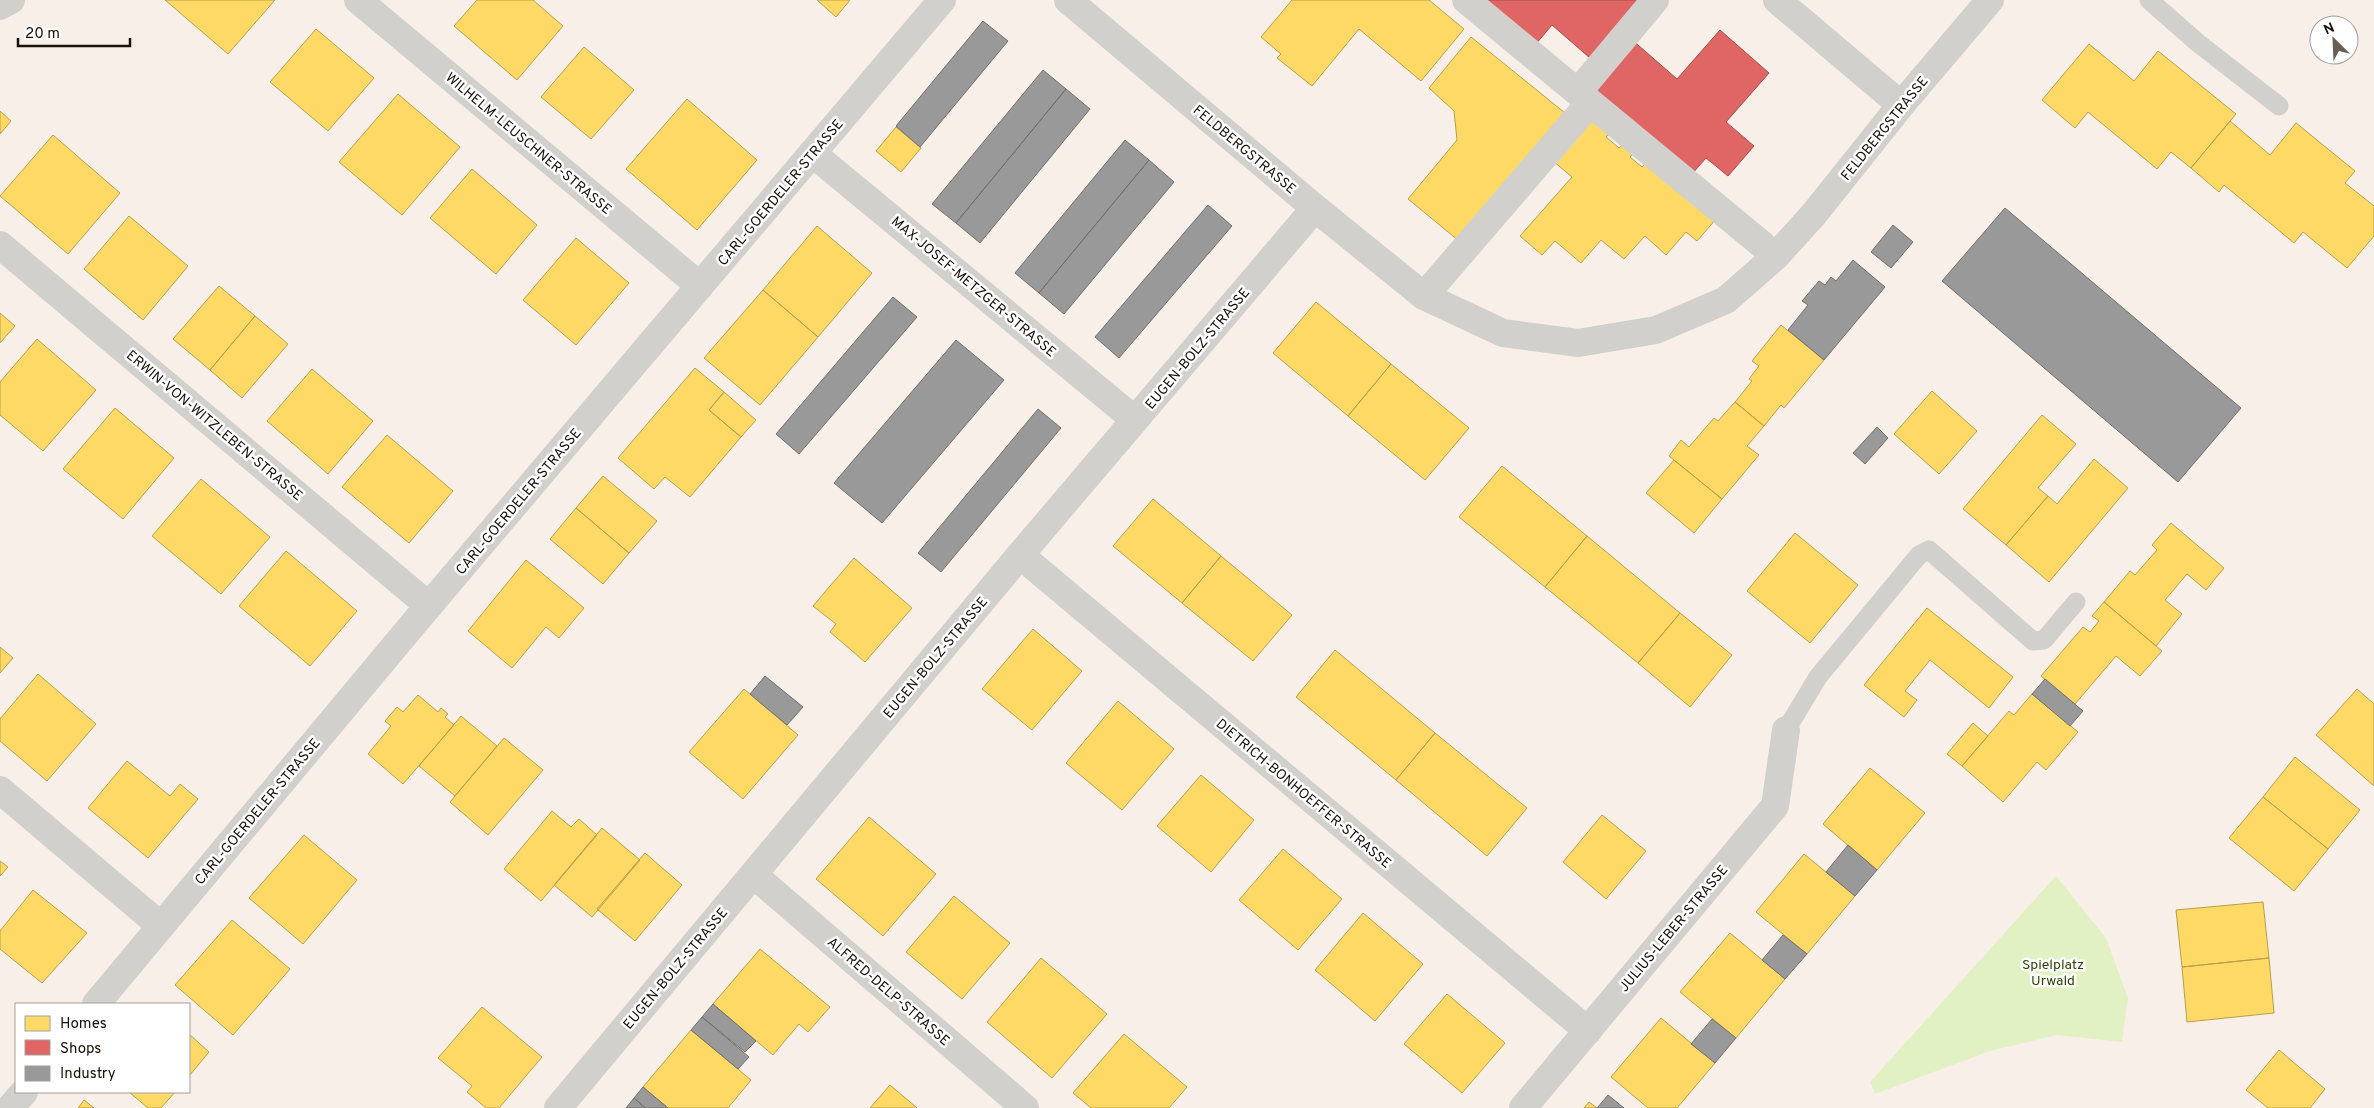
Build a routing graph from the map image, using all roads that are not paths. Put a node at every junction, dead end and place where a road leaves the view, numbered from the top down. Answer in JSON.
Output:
{"nodes":[{"id":1,"x":11,"y":0,"type":"edge"},
{"id":2,"x":358,"y":0,"type":"edge"},
{"id":3,"x":942,"y":0,"type":"edge"},
{"id":4,"x":1068,"y":0,"type":"edge"},
{"id":5,"x":1466,"y":0,"type":"edge"},
{"id":6,"x":1655,"y":0,"type":"edge"},
{"id":7,"x":1777,"y":0,"type":"edge"},
{"id":8,"x":1990,"y":0,"type":"edge"},
{"id":9,"x":2149,"y":0,"type":"edge"},
{"id":10,"x":0,"y":6,"type":"edge"},
{"id":11,"x":1584,"y":97,"type":"junction"},
{"id":12,"x":1901,"y":105,"type":"junction"},
{"id":13,"x":2279,"y":106,"type":"dead end"},
{"id":14,"x":812,"y":152,"type":"junction"},
{"id":15,"x":1315,"y":208,"type":"junction"},
{"id":16,"x":0,"y":245,"type":"edge"},
{"id":17,"x":1776,"y":256,"type":"junction"},
{"id":18,"x":700,"y":286,"type":"junction"},
{"id":19,"x":1424,"y":296,"type":"junction"},
{"id":20,"x":1135,"y":420,"type":"junction"},
{"id":21,"x":1020,"y":555,"type":"junction"},
{"id":22,"x":2076,"y":602,"type":"dead end"},
{"id":23,"x":429,"y":606,"type":"junction"},
{"id":24,"x":1786,"y":730,"type":"joint"},
{"id":25,"x":0,"y":790,"type":"edge"},
{"id":26,"x":754,"y":875,"type":"junction"},
{"id":27,"x":161,"y":926,"type":"junction"},
{"id":28,"x":97,"y":1003,"type":"edge"},
{"id":29,"x":1588,"y":1031,"type":"junction"},
{"id":30,"x":23,"y":1093,"type":"edge"},
{"id":31,"x":10,"y":1108,"type":"edge"},
{"id":32,"x":558,"y":1108,"type":"edge"},
{"id":33,"x":1025,"y":1108,"type":"edge"},
{"id":34,"x":1523,"y":1108,"type":"edge"}],
"edges":[{"from":1,"to":10,"type":"street"},
{"from":2,"to":18,"type":"street","name":"WILHELM-LEUSCHNER-STRASSE"},
{"from":3,"to":14,"type":"street","name":"CARL-GOERDELER-STRASSE"},
{"from":4,"to":15,"type":"street","name":"FELDBERGSTRASSE"},
{"from":5,"to":11,"type":"street"},
{"from":6,"to":11,"type":"street"},
{"from":7,"to":12,"type":"street"},
{"from":8,"to":12,"type":"street","name":"FELDBERGSTRASSE"},
{"from":9,"to":13,"type":"lane"},
{"from":11,"to":17,"type":"street"},
{"from":11,"to":19,"type":"street"},
{"from":12,"to":17,"type":"street","name":"FELDBERGSTRASSE"},
{"from":14,"to":18,"type":"street","name":"CARL-GOERDELER-STRASSE"},
{"from":14,"to":20,"type":"street","name":"MAX-JOSEF-METZGER-STRASSE"},
{"from":15,"to":19,"type":"street","name":"FELDBERGSTRASSE"},
{"from":15,"to":20,"type":"street","name":"EUGEN-BOLZ-STRASSE"},
{"from":16,"to":23,"type":"street","name":"ERWIN-VON-WITZLEBEN-STRASSE"},
{"from":17,"to":19,"type":"street","name":"FELDBERGSTRASSE"},
{"from":18,"to":23,"type":"street","name":"CARL-GOERDELER-STRASSE"},
{"from":20,"to":21,"type":"street","name":"EUGEN-BOLZ-STRASSE"},
{"from":21,"to":26,"type":"street","name":"EUGEN-BOLZ-STRASSE"},
{"from":21,"to":29,"type":"street","name":"DIETRICH-BONHOEFFER-STRASSE"},
{"from":22,"to":24,"type":"lane"},
{"from":23,"to":27,"type":"street","name":"CARL-GOERDELER-STRASSE"},
{"from":24,"to":29,"type":"street","name":"JULIUS-LEBER-STRASSE"},
{"from":25,"to":27,"type":"street"},
{"from":26,"to":32,"type":"street","name":"EUGEN-BOLZ-STRASSE"},
{"from":26,"to":33,"type":"street","name":"ALFRED-DELP-STRASSE"},
{"from":27,"to":28,"type":"street","name":"CARL-GOERDELER-STRASSE"},
{"from":29,"to":34,"type":"street","name":"JULIUS-LEBER-STRASSE"},
{"from":30,"to":31,"type":"street"}]}
